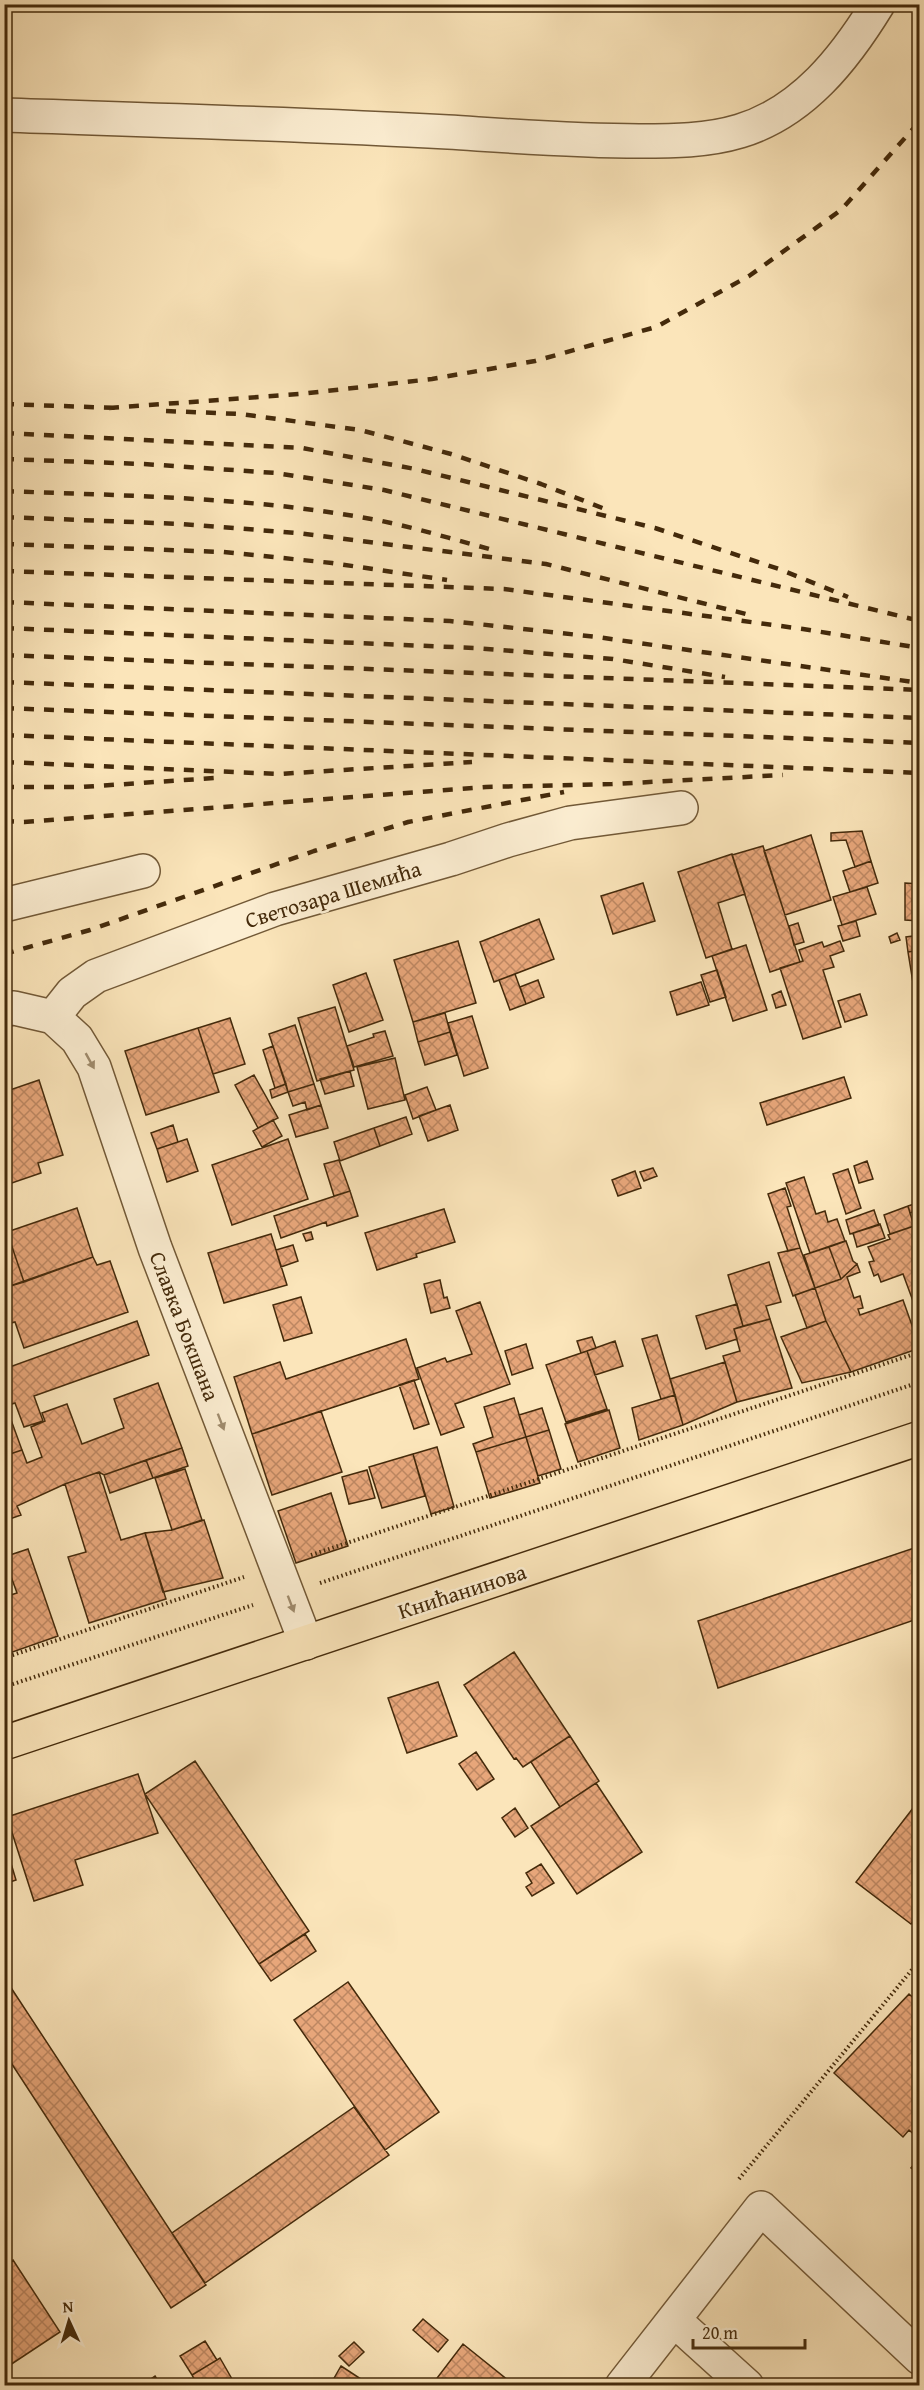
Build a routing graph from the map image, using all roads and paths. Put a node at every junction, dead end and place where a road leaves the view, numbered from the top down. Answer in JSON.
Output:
{"nodes":[{"id":1,"x":878,"y":4,"type":"edge"},
{"id":2,"x":4,"y":115,"type":"edge"},
{"id":3,"x":681,"y":808,"type":"dead end"},
{"id":4,"x":143,"y":872,"type":"dead end"},
{"id":5,"x":4,"y":904,"type":"edge"},
{"id":6,"x":4,"y":1009,"type":"edge"},
{"id":7,"x":53,"y":1017,"type":"junction"},
{"id":8,"x":920,"y":1352,"type":"edge"},
{"id":9,"x":920,"y":1382,"type":"edge"},
{"id":10,"x":920,"y":1438,"type":"edge"},
{"id":11,"x":282,"y":1580,"type":"junction"},
{"id":12,"x":306,"y":1643,"type":"junction"},
{"id":13,"x":4,"y":1658,"type":"edge"},
{"id":14,"x":4,"y":1687,"type":"edge"},
{"id":15,"x":4,"y":1743,"type":"edge"},
{"id":16,"x":920,"y":1960,"type":"edge"},
{"id":17,"x":761,"y":2208,"type":"junction"},
{"id":18,"x":674,"y":2320,"type":"junction"},
{"id":19,"x":920,"y":2358,"type":"edge"},
{"id":20,"x":622,"y":2385,"type":"edge"},
{"id":21,"x":747,"y":2385,"type":"edge"}],
"edges":[{"from":1,"to":2,"type":"street"},
{"from":3,"to":7,"type":"street","name":"Светозара Шемића"},
{"from":4,"to":5,"type":"street"},
{"from":6,"to":7,"type":"street"},
{"from":7,"to":11,"type":"street","name":"Славка Бокшана","one_way":true},
{"from":8,"to":11,"type":"path"},
{"from":9,"to":11,"type":"path"},
{"from":10,"to":12,"type":"main road","name":"Книћанинова"},
{"from":11,"to":12,"type":"street","name":"Славка Бокшана","one_way":true},
{"from":11,"to":13,"type":"path"},
{"from":11,"to":14,"type":"path"},
{"from":12,"to":15,"type":"main road","name":"Книћанинова"},
{"from":16,"to":17,"type":"path"},
{"from":17,"to":18,"type":"street"},
{"from":17,"to":19,"type":"street"},
{"from":18,"to":20,"type":"street"},
{"from":18,"to":21,"type":"street"}]}
